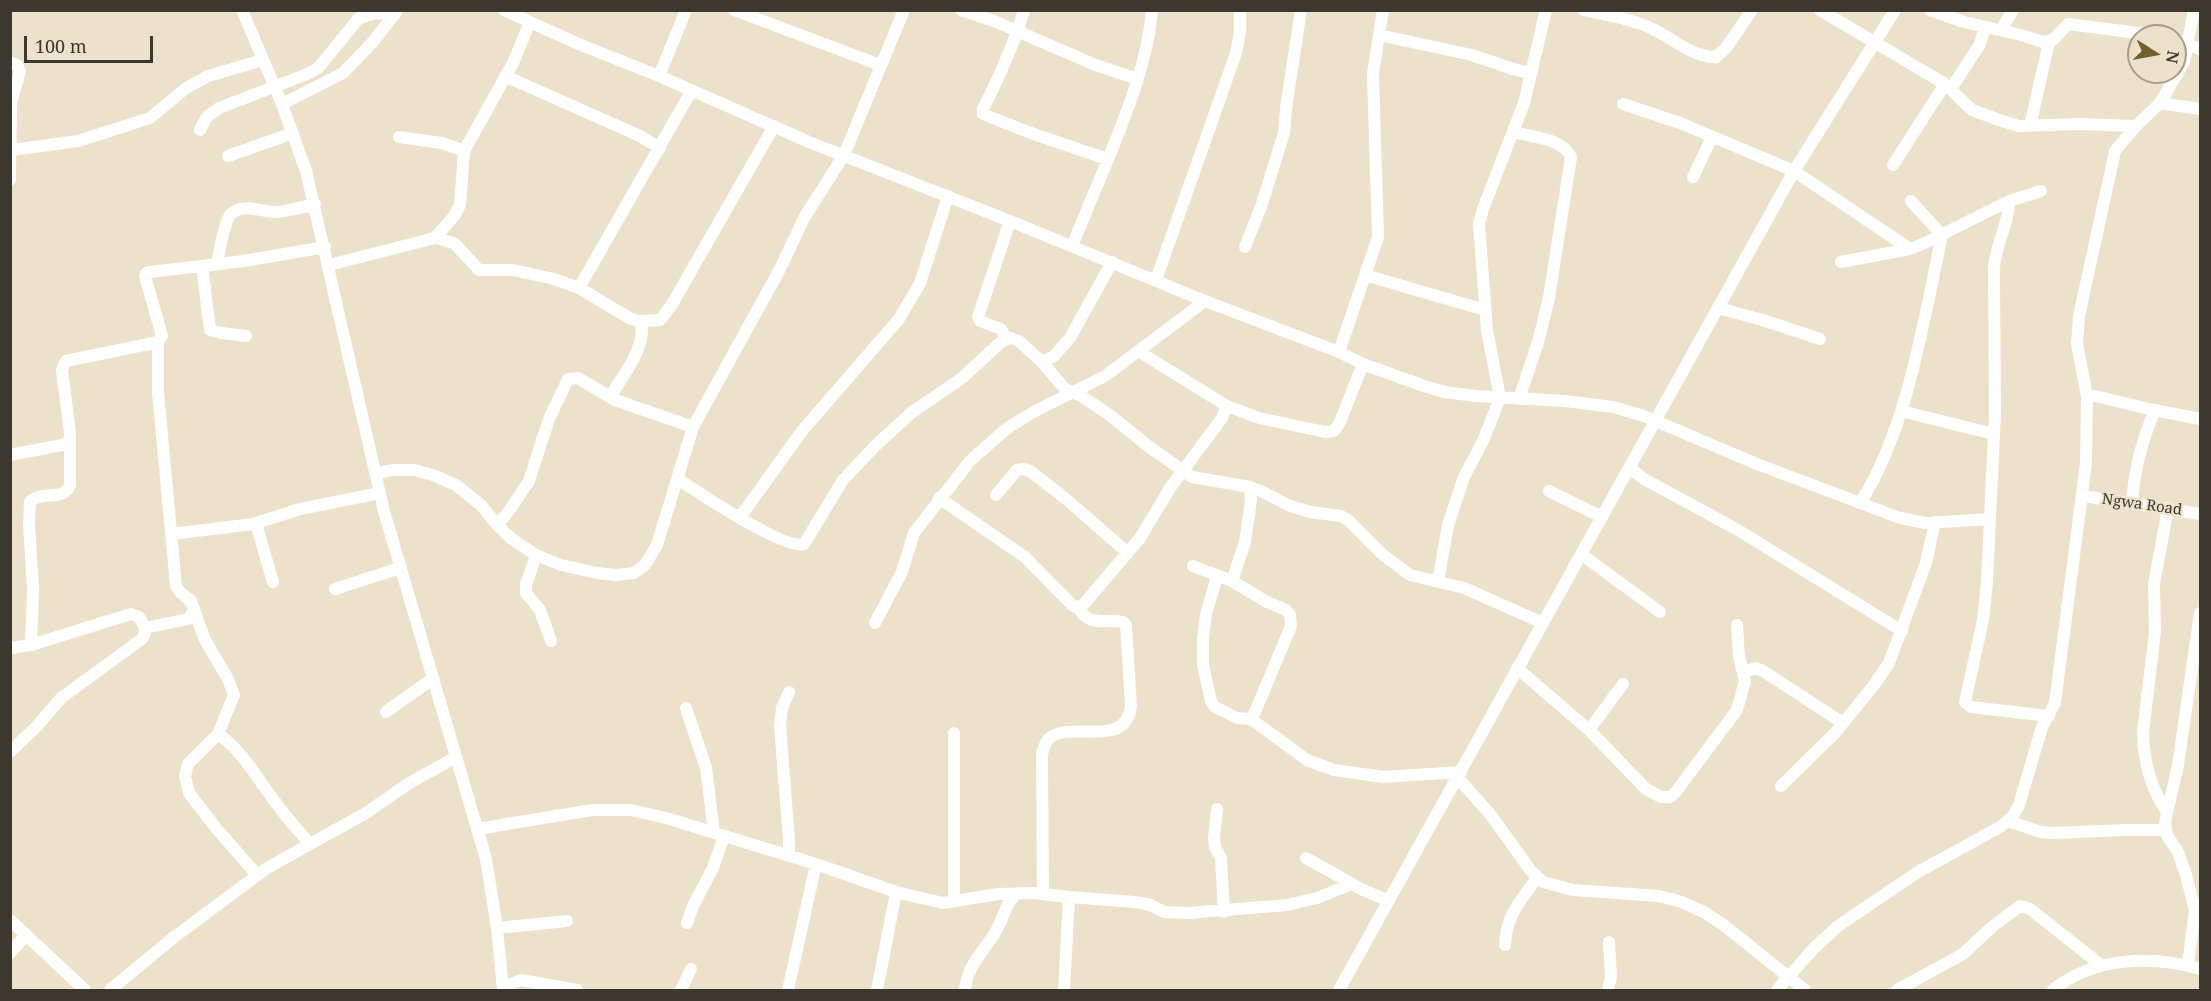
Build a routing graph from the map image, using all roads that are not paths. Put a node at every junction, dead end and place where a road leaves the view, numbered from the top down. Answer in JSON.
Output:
{"nodes":[{"id":1,"x":242,"y":10,"type":"edge"},
{"id":2,"x":686,"y":10,"type":"edge"},
{"id":3,"x":734,"y":10,"type":"edge"},
{"id":4,"x":904,"y":10,"type":"edge"},
{"id":5,"x":961,"y":10,"type":"edge"},
{"id":6,"x":1024,"y":10,"type":"edge"},
{"id":7,"x":1152,"y":10,"type":"edge"},
{"id":8,"x":1301,"y":10,"type":"edge"},
{"id":9,"x":1383,"y":10,"type":"edge"},
{"id":10,"x":1546,"y":10,"type":"edge"},
{"id":11,"x":1584,"y":10,"type":"edge"},
{"id":12,"x":1752,"y":10,"type":"edge"},
{"id":13,"x":1820,"y":10,"type":"edge"},
{"id":14,"x":1894,"y":10,"type":"edge"},
{"id":15,"x":1930,"y":10,"type":"edge"},
{"id":16,"x":2013,"y":10,"type":"edge"},
{"id":17,"x":2194,"y":10,"type":"edge"},
{"id":18,"x":507,"y":11,"type":"edge"},
{"id":19,"x":1237,"y":11,"type":"edge"},
{"id":20,"x":374,"y":12,"type":"edge"},
{"id":21,"x":396,"y":12,"type":"edge"},
{"id":22,"x":358,"y":14,"type":"edge"},
{"id":23,"x":530,"y":22,"type":"junction"},
{"id":24,"x":1985,"y":27,"type":"junction"},
{"id":25,"x":2001,"y":30,"type":"junction"},
{"id":26,"x":2127,"y":32,"type":"edge"},
{"id":27,"x":1018,"y":33,"type":"junction"},
{"id":28,"x":1379,"y":35,"type":"junction"},
{"id":29,"x":1874,"y":42,"type":"junction"},
{"id":30,"x":2049,"y":42,"type":"junction"},
{"id":31,"x":2194,"y":47,"type":"edge"},
{"id":32,"x":263,"y":60,"type":"junction"},
{"id":33,"x":10,"y":62,"type":"edge"},
{"id":34,"x":880,"y":65,"type":"junction"},
{"id":35,"x":1532,"y":73,"type":"junction"},
{"id":36,"x":505,"y":76,"type":"junction"},
{"id":37,"x":659,"y":76,"type":"junction"},
{"id":38,"x":1137,"y":79,"type":"junction"},
{"id":39,"x":274,"y":86,"type":"junction"},
{"id":40,"x":1948,"y":87,"type":"junction"},
{"id":41,"x":692,"y":90,"type":"junction"},
{"id":42,"x":2160,"y":103,"type":"junction"},
{"id":43,"x":282,"y":104,"type":"junction"},
{"id":44,"x":1623,"y":104,"type":"dead end"},
{"id":45,"x":2200,"y":109,"type":"edge"},
{"id":46,"x":774,"y":126,"type":"junction"},
{"id":47,"x":2030,"y":126,"type":"junction"},
{"id":48,"x":2136,"y":126,"type":"junction"},
{"id":49,"x":200,"y":130,"type":"dead end"},
{"id":50,"x":1513,"y":132,"type":"junction"},
{"id":51,"x":293,"y":133,"type":"junction"},
{"id":52,"x":1712,"y":136,"type":"junction"},
{"id":53,"x":399,"y":137,"type":"dead end"},
{"id":54,"x":660,"y":148,"type":"junction"},
{"id":55,"x":12,"y":150,"type":"edge"},
{"id":56,"x":464,"y":151,"type":"junction"},
{"id":57,"x":844,"y":155,"type":"junction"},
{"id":58,"x":228,"y":156,"type":"dead end"},
{"id":59,"x":1107,"y":159,"type":"junction"},
{"id":60,"x":1893,"y":165,"type":"dead end"},
{"id":61,"x":1794,"y":171,"type":"junction"},
{"id":62,"x":1693,"y":177,"type":"dead end"},
{"id":63,"x":10,"y":180,"type":"edge"},
{"id":64,"x":2041,"y":191,"type":"dead end"},
{"id":65,"x":948,"y":196,"type":"junction"},
{"id":66,"x":1911,"y":201,"type":"dead end"},
{"id":67,"x":2009,"y":201,"type":"junction"},
{"id":68,"x":315,"y":204,"type":"junction"},
{"id":69,"x":1010,"y":221,"type":"junction"},
{"id":70,"x":448,"y":225,"type":"junction"},
{"id":71,"x":1942,"y":235,"type":"junction"},
{"id":72,"x":435,"y":238,"type":"junction"},
{"id":73,"x":450,"y":240,"type":"junction"},
{"id":74,"x":1072,"y":246,"type":"junction"},
{"id":75,"x":325,"y":247,"type":"junction"},
{"id":76,"x":1245,"y":247,"type":"dead end"},
{"id":77,"x":1910,"y":249,"type":"junction"},
{"id":78,"x":1112,"y":262,"type":"junction"},
{"id":79,"x":1841,"y":262,"type":"dead end"},
{"id":80,"x":217,"y":264,"type":"junction"},
{"id":81,"x":329,"y":265,"type":"junction"},
{"id":82,"x":202,"y":266,"type":"junction"},
{"id":83,"x":1365,"y":275,"type":"junction"},
{"id":84,"x":1156,"y":280,"type":"junction"},
{"id":85,"x":579,"y":288,"type":"junction"},
{"id":86,"x":1205,"y":301,"type":"junction"},
{"id":87,"x":1718,"y":308,"type":"junction"},
{"id":88,"x":1485,"y":310,"type":"junction"},
{"id":89,"x":640,"y":321,"type":"junction"},
{"id":90,"x":246,"y":336,"type":"dead end"},
{"id":91,"x":1006,"y":339,"type":"junction"},
{"id":92,"x":1820,"y":339,"type":"dead end"},
{"id":93,"x":158,"y":342,"type":"junction"},
{"id":94,"x":1138,"y":351,"type":"junction"},
{"id":95,"x":1339,"y":352,"type":"junction"},
{"id":96,"x":1042,"y":362,"type":"junction"},
{"id":97,"x":1363,"y":364,"type":"junction"},
{"id":98,"x":1071,"y":393,"type":"junction"},
{"id":99,"x":2087,"y":394,"type":"junction"},
{"id":100,"x":610,"y":397,"type":"junction"},
{"id":101,"x":1500,"y":398,"type":"junction"},
{"id":102,"x":1519,"y":399,"type":"junction"},
{"id":103,"x":1227,"y":406,"type":"junction"},
{"id":104,"x":2155,"y":410,"type":"junction"},
{"id":105,"x":1901,"y":411,"type":"junction"},
{"id":106,"x":2200,"y":419,"type":"edge"},
{"id":107,"x":1656,"y":421,"type":"junction"},
{"id":108,"x":693,"y":427,"type":"junction"},
{"id":109,"x":1994,"y":434,"type":"junction"},
{"id":110,"x":69,"y":441,"type":"junction"},
{"id":111,"x":10,"y":455,"type":"edge"},
{"id":112,"x":1630,"y":468,"type":"junction"},
{"id":113,"x":1182,"y":471,"type":"junction"},
{"id":114,"x":376,"y":473,"type":"junction"},
{"id":115,"x":678,"y":478,"type":"junction"},
{"id":116,"x":1250,"y":487,"type":"junction"},
{"id":117,"x":1550,"y":491,"type":"dead end"},
{"id":118,"x":380,"y":493,"type":"junction"},
{"id":119,"x":996,"y":495,"type":"dead end"},
{"id":120,"x":2083,"y":496,"type":"junction"},
{"id":121,"x":939,"y":498,"type":"junction"},
{"id":122,"x":1860,"y":503,"type":"junction"},
{"id":123,"x":2132,"y":503,"type":"junction"},
{"id":124,"x":2168,"y":508,"type":"junction"},
{"id":125,"x":2200,"y":512,"type":"edge"},
{"id":126,"x":738,"y":516,"type":"junction"},
{"id":127,"x":1602,"y":517,"type":"junction"},
{"id":128,"x":1990,"y":519,"type":"junction"},
{"id":129,"x":1935,"y":522,"type":"junction"},
{"id":130,"x":253,"y":524,"type":"junction"},
{"id":131,"x":497,"y":525,"type":"junction"},
{"id":132,"x":172,"y":534,"type":"junction"},
{"id":133,"x":1128,"y":553,"type":"junction"},
{"id":134,"x":1581,"y":554,"type":"junction"},
{"id":135,"x":536,"y":555,"type":"junction"},
{"id":136,"x":1193,"y":566,"type":"dead end"},
{"id":137,"x":400,"y":568,"type":"junction"},
{"id":138,"x":1217,"y":577,"type":"junction"},
{"id":139,"x":1232,"y":581,"type":"junction"},
{"id":140,"x":1438,"y":581,"type":"junction"},
{"id":141,"x":273,"y":582,"type":"dead end"},
{"id":142,"x":334,"y":590,"type":"dead end"},
{"id":143,"x":1078,"y":607,"type":"junction"},
{"id":144,"x":194,"y":612,"type":"junction"},
{"id":145,"x":1660,"y":612,"type":"dead end"},
{"id":146,"x":2200,"y":613,"type":"edge"},
{"id":147,"x":875,"y":623,"type":"dead end"},
{"id":148,"x":1543,"y":623,"type":"junction"},
{"id":149,"x":1737,"y":625,"type":"dead end"},
{"id":150,"x":145,"y":628,"type":"junction"},
{"id":151,"x":1902,"y":631,"type":"junction"},
{"id":152,"x":551,"y":641,"type":"dead end"},
{"id":153,"x":31,"y":645,"type":"junction"},
{"id":154,"x":10,"y":648,"type":"edge"},
{"id":155,"x":1517,"y":668,"type":"junction"},
{"id":156,"x":1743,"y":672,"type":"junction"},
{"id":157,"x":432,"y":679,"type":"junction"},
{"id":158,"x":1623,"y":684,"type":"dead end"},
{"id":159,"x":789,"y":692,"type":"dead end"},
{"id":160,"x":686,"y":708,"type":"dead end"},
{"id":161,"x":386,"y":712,"type":"dead end"},
{"id":162,"x":2049,"y":716,"type":"junction"},
{"id":163,"x":1251,"y":719,"type":"junction"},
{"id":164,"x":1843,"y":723,"type":"junction"},
{"id":165,"x":1589,"y":730,"type":"junction"},
{"id":166,"x":954,"y":732,"type":"dead end"},
{"id":167,"x":218,"y":734,"type":"junction"},
{"id":168,"x":10,"y":752,"type":"edge"},
{"id":169,"x":456,"y":757,"type":"junction"},
{"id":170,"x":1459,"y":775,"type":"junction"},
{"id":171,"x":1781,"y":786,"type":"dead end"},
{"id":172,"x":1217,"y":809,"type":"dead end"},
{"id":173,"x":2166,"y":813,"type":"junction"},
{"id":174,"x":2008,"y":821,"type":"junction"},
{"id":175,"x":477,"y":829,"type":"junction"},
{"id":176,"x":2166,"y":830,"type":"junction"},
{"id":177,"x":719,"y":834,"type":"junction"},
{"id":178,"x":309,"y":843,"type":"junction"},
{"id":179,"x":789,"y":856,"type":"junction"},
{"id":180,"x":1306,"y":858,"type":"dead end"},
{"id":181,"x":816,"y":864,"type":"junction"},
{"id":182,"x":257,"y":875,"type":"junction"},
{"id":183,"x":1537,"y":878,"type":"junction"},
{"id":184,"x":1352,"y":884,"type":"junction"},
{"id":185,"x":896,"y":892,"type":"junction"},
{"id":186,"x":1017,"y":893,"type":"junction"},
{"id":187,"x":1043,"y":894,"type":"junction"},
{"id":188,"x":1069,"y":897,"type":"junction"},
{"id":189,"x":954,"y":900,"type":"junction"},
{"id":190,"x":1389,"y":901,"type":"junction"},
{"id":191,"x":1224,"y":912,"type":"junction"},
{"id":192,"x":10,"y":920,"type":"edge"},
{"id":193,"x":567,"y":921,"type":"dead end"},
{"id":194,"x":687,"y":923,"type":"dead end"},
{"id":195,"x":497,"y":928,"type":"junction"},
{"id":196,"x":26,"y":936,"type":"junction"},
{"id":197,"x":1609,"y":942,"type":"dead end"},
{"id":198,"x":1505,"y":945,"type":"dead end"},
{"id":199,"x":10,"y":953,"type":"edge"},
{"id":200,"x":2101,"y":965,"type":"junction"},
{"id":201,"x":2194,"y":967,"type":"edge"},
{"id":202,"x":691,"y":969,"type":"dead end"},
{"id":203,"x":1788,"y":976,"type":"junction"},
{"id":204,"x":503,"y":989,"type":"edge"},
{"id":205,"x":85,"y":990,"type":"edge"},
{"id":206,"x":110,"y":990,"type":"edge"},
{"id":207,"x":577,"y":990,"type":"edge"},
{"id":208,"x":681,"y":990,"type":"edge"},
{"id":209,"x":788,"y":990,"type":"edge"},
{"id":210,"x":877,"y":990,"type":"edge"},
{"id":211,"x":965,"y":990,"type":"edge"},
{"id":212,"x":1064,"y":990,"type":"edge"},
{"id":213,"x":1340,"y":990,"type":"edge"},
{"id":214,"x":1608,"y":990,"type":"edge"},
{"id":215,"x":1777,"y":990,"type":"edge"},
{"id":216,"x":1805,"y":990,"type":"edge"},
{"id":217,"x":1897,"y":990,"type":"edge"},
{"id":218,"x":2053,"y":990,"type":"edge"}],
"edges":[{"from":1,"to":32,"type":"street"},
{"from":2,"to":37,"type":"street"},
{"from":3,"to":34,"type":"street"},
{"from":4,"to":34,"type":"street"},
{"from":5,"to":27,"type":"street"},
{"from":6,"to":27,"type":"street"},
{"from":7,"to":38,"type":"street"},
{"from":8,"to":76,"type":"street"},
{"from":9,"to":28,"type":"street"},
{"from":10,"to":35,"type":"street"},
{"from":11,"to":12,"type":"street"},
{"from":13,"to":29,"type":"street"},
{"from":14,"to":29,"type":"street"},
{"from":15,"to":24,"type":"street"},
{"from":16,"to":25,"type":"street"},
{"from":17,"to":31,"type":"street"},
{"from":18,"to":23,"type":"street"},
{"from":19,"to":84,"type":"street"},
{"from":20,"to":21,"type":"street"},
{"from":20,"to":22,"type":"street"},
{"from":21,"to":43,"type":"street"},
{"from":22,"to":39,"type":"street"},
{"from":23,"to":36,"type":"street"},
{"from":23,"to":37,"type":"street"},
{"from":24,"to":25,"type":"street"},
{"from":24,"to":40,"type":"street"},
{"from":25,"to":30,"type":"street"},
{"from":26,"to":30,"type":"street"},
{"from":27,"to":38,"type":"street"},
{"from":27,"to":59,"type":"street"},
{"from":28,"to":35,"type":"street"},
{"from":28,"to":83,"type":"street"},
{"from":29,"to":40,"type":"street"},
{"from":29,"to":61,"type":"street"},
{"from":30,"to":47,"type":"street"},
{"from":31,"to":42,"type":"street"},
{"from":32,"to":39,"type":"street"},
{"from":32,"to":55,"type":"street"},
{"from":33,"to":55,"type":"street"},
{"from":34,"to":57,"type":"street"},
{"from":35,"to":50,"type":"street"},
{"from":36,"to":54,"type":"street"},
{"from":36,"to":56,"type":"street"},
{"from":37,"to":41,"type":"street"},
{"from":38,"to":59,"type":"street"},
{"from":39,"to":43,"type":"street"},
{"from":39,"to":49,"type":"street"},
{"from":40,"to":47,"type":"street"},
{"from":40,"to":60,"type":"street"},
{"from":41,"to":46,"type":"street"},
{"from":41,"to":54,"type":"street"},
{"from":42,"to":45,"type":"street"},
{"from":42,"to":48,"type":"street"},
{"from":43,"to":51,"type":"street"},
{"from":44,"to":52,"type":"street"},
{"from":46,"to":57,"type":"street"},
{"from":46,"to":89,"type":"street"},
{"from":47,"to":48,"type":"street"},
{"from":48,"to":99,"type":"street"},
{"from":50,"to":88,"type":"street"},
{"from":50,"to":102,"type":"street"},
{"from":51,"to":58,"type":"street"},
{"from":51,"to":68,"type":"street"},
{"from":52,"to":61,"type":"street"},
{"from":52,"to":62,"type":"street"},
{"from":53,"to":56,"type":"street"},
{"from":54,"to":85,"type":"street"},
{"from":55,"to":63,"type":"street"},
{"from":56,"to":70,"type":"street"},
{"from":57,"to":65,"type":"street"},
{"from":57,"to":108,"type":"street"},
{"from":59,"to":74,"type":"street"},
{"from":61,"to":77,"type":"street"},
{"from":61,"to":87,"type":"street"},
{"from":64,"to":67,"type":"street"},
{"from":65,"to":69,"type":"street"},
{"from":65,"to":126,"type":"street"},
{"from":66,"to":71,"type":"street"},
{"from":67,"to":71,"type":"street"},
{"from":67,"to":109,"type":"street"},
{"from":68,"to":75,"type":"street"},
{"from":68,"to":80,"type":"street"},
{"from":69,"to":74,"type":"street"},
{"from":69,"to":91,"type":"street"},
{"from":70,"to":72,"type":"street"},
{"from":70,"to":73,"type":"street"},
{"from":71,"to":77,"type":"street"},
{"from":71,"to":105,"type":"street"},
{"from":72,"to":73,"type":"street"},
{"from":72,"to":81,"type":"street"},
{"from":73,"to":85,"type":"street"},
{"from":74,"to":78,"type":"street"},
{"from":75,"to":80,"type":"street"},
{"from":75,"to":81,"type":"street"},
{"from":77,"to":79,"type":"street"},
{"from":78,"to":84,"type":"street"},
{"from":78,"to":96,"type":"street"},
{"from":80,"to":82,"type":"street"},
{"from":81,"to":114,"type":"street"},
{"from":82,"to":90,"type":"street"},
{"from":82,"to":93,"type":"street"},
{"from":83,"to":88,"type":"street"},
{"from":83,"to":95,"type":"street"},
{"from":84,"to":86,"type":"street"},
{"from":85,"to":89,"type":"street"},
{"from":86,"to":94,"type":"street"},
{"from":86,"to":95,"type":"street"},
{"from":87,"to":92,"type":"street"},
{"from":87,"to":107,"type":"street"},
{"from":88,"to":101,"type":"street"},
{"from":89,"to":100,"type":"street"},
{"from":91,"to":96,"type":"street"},
{"from":91,"to":126,"type":"street"},
{"from":93,"to":110,"type":"street"},
{"from":93,"to":132,"type":"street"},
{"from":94,"to":98,"type":"street"},
{"from":94,"to":103,"type":"street"},
{"from":95,"to":97,"type":"street"},
{"from":96,"to":98,"type":"street"},
{"from":97,"to":101,"type":"street"},
{"from":97,"to":103,"type":"street"},
{"from":98,"to":113,"type":"street"},
{"from":98,"to":121,"type":"street"},
{"from":99,"to":104,"type":"street"},
{"from":99,"to":120,"type":"street"},
{"from":100,"to":108,"type":"street"},
{"from":100,"to":131,"type":"street"},
{"from":101,"to":102,"type":"street"},
{"from":101,"to":140,"type":"street"},
{"from":102,"to":107,"type":"street"},
{"from":103,"to":113,"type":"street"},
{"from":104,"to":106,"type":"street"},
{"from":104,"to":123,"type":"street"},
{"from":105,"to":109,"type":"street"},
{"from":105,"to":122,"type":"street"},
{"from":107,"to":112,"type":"street"},
{"from":107,"to":122,"type":"street"},
{"from":108,"to":115,"type":"street"},
{"from":109,"to":128,"type":"street"},
{"from":110,"to":111,"type":"street"},
{"from":110,"to":153,"type":"street"},
{"from":112,"to":127,"type":"street"},
{"from":112,"to":151,"type":"street"},
{"from":113,"to":116,"type":"street"},
{"from":113,"to":133,"type":"street"},
{"from":114,"to":118,"type":"street"},
{"from":114,"to":131,"type":"street"},
{"from":115,"to":126,"type":"street"},
{"from":115,"to":135,"type":"street"},
{"from":116,"to":139,"type":"street"},
{"from":116,"to":140,"type":"street"},
{"from":117,"to":127,"type":"street"},
{"from":118,"to":130,"type":"street"},
{"from":118,"to":137,"type":"street"},
{"from":119,"to":133,"type":"street"},
{"from":120,"to":123,"type":"street","name":"Ngwa Road"},
{"from":120,"to":162,"type":"street"},
{"from":121,"to":143,"type":"street"},
{"from":121,"to":147,"type":"street"},
{"from":122,"to":129,"type":"street"},
{"from":123,"to":124,"type":"street","name":"Ngwa Road"},
{"from":124,"to":125,"type":"street","name":"Ngwa Road"},
{"from":124,"to":173,"type":"street"},
{"from":127,"to":134,"type":"street"},
{"from":128,"to":129,"type":"street"},
{"from":128,"to":162,"type":"street"},
{"from":129,"to":151,"type":"street"},
{"from":130,"to":132,"type":"street"},
{"from":130,"to":141,"type":"street"},
{"from":131,"to":135,"type":"street"},
{"from":132,"to":144,"type":"street"},
{"from":133,"to":143,"type":"street"},
{"from":134,"to":145,"type":"street"},
{"from":134,"to":148,"type":"street"},
{"from":135,"to":152,"type":"street"},
{"from":136,"to":138,"type":"street"},
{"from":137,"to":142,"type":"street"},
{"from":137,"to":157,"type":"street"},
{"from":138,"to":139,"type":"street"},
{"from":138,"to":163,"type":"street"},
{"from":139,"to":163,"type":"street"},
{"from":140,"to":148,"type":"street"},
{"from":143,"to":187,"type":"street"},
{"from":144,"to":150,"type":"street"},
{"from":144,"to":167,"type":"street"},
{"from":146,"to":173,"type":"street"},
{"from":148,"to":155,"type":"street"},
{"from":149,"to":156,"type":"street"},
{"from":150,"to":153,"type":"street"},
{"from":150,"to":168,"type":"street"},
{"from":151,"to":164,"type":"street"},
{"from":153,"to":154,"type":"street"},
{"from":155,"to":165,"type":"street"},
{"from":155,"to":170,"type":"street"},
{"from":156,"to":164,"type":"street"},
{"from":156,"to":165,"type":"street"},
{"from":157,"to":161,"type":"street"},
{"from":157,"to":169,"type":"street"},
{"from":158,"to":165,"type":"street"},
{"from":159,"to":179,"type":"street"},
{"from":160,"to":177,"type":"street"},
{"from":162,"to":174,"type":"street"},
{"from":163,"to":170,"type":"street"},
{"from":164,"to":171,"type":"street"},
{"from":166,"to":189,"type":"street"},
{"from":167,"to":178,"type":"street"},
{"from":167,"to":182,"type":"street"},
{"from":169,"to":175,"type":"street"},
{"from":169,"to":178,"type":"street"},
{"from":170,"to":183,"type":"street"},
{"from":170,"to":190,"type":"street"},
{"from":172,"to":191,"type":"street"},
{"from":173,"to":176,"type":"street"},
{"from":174,"to":176,"type":"street"},
{"from":174,"to":203,"type":"street"},
{"from":175,"to":177,"type":"street"},
{"from":175,"to":195,"type":"street"},
{"from":176,"to":201,"type":"street"},
{"from":177,"to":179,"type":"street"},
{"from":177,"to":194,"type":"street"},
{"from":178,"to":182,"type":"street"},
{"from":179,"to":181,"type":"street"},
{"from":180,"to":184,"type":"street"},
{"from":181,"to":185,"type":"street"},
{"from":181,"to":209,"type":"street"},
{"from":182,"to":206,"type":"street"},
{"from":183,"to":198,"type":"street"},
{"from":183,"to":203,"type":"street"},
{"from":184,"to":190,"type":"street"},
{"from":184,"to":191,"type":"street"},
{"from":185,"to":189,"type":"street"},
{"from":185,"to":210,"type":"street"},
{"from":186,"to":187,"type":"street"},
{"from":186,"to":189,"type":"street"},
{"from":186,"to":211,"type":"street"},
{"from":187,"to":188,"type":"street"},
{"from":188,"to":191,"type":"street"},
{"from":188,"to":212,"type":"street"},
{"from":190,"to":213,"type":"street"},
{"from":192,"to":196,"type":"street"},
{"from":193,"to":195,"type":"street"},
{"from":195,"to":204,"type":"street"},
{"from":196,"to":199,"type":"street"},
{"from":196,"to":205,"type":"street"},
{"from":197,"to":214,"type":"street"},
{"from":200,"to":201,"type":"street"},
{"from":200,"to":217,"type":"street"},
{"from":200,"to":218,"type":"street"},
{"from":202,"to":208,"type":"street"},
{"from":203,"to":215,"type":"street"},
{"from":203,"to":216,"type":"street"},
{"from":204,"to":207,"type":"street"}]}
